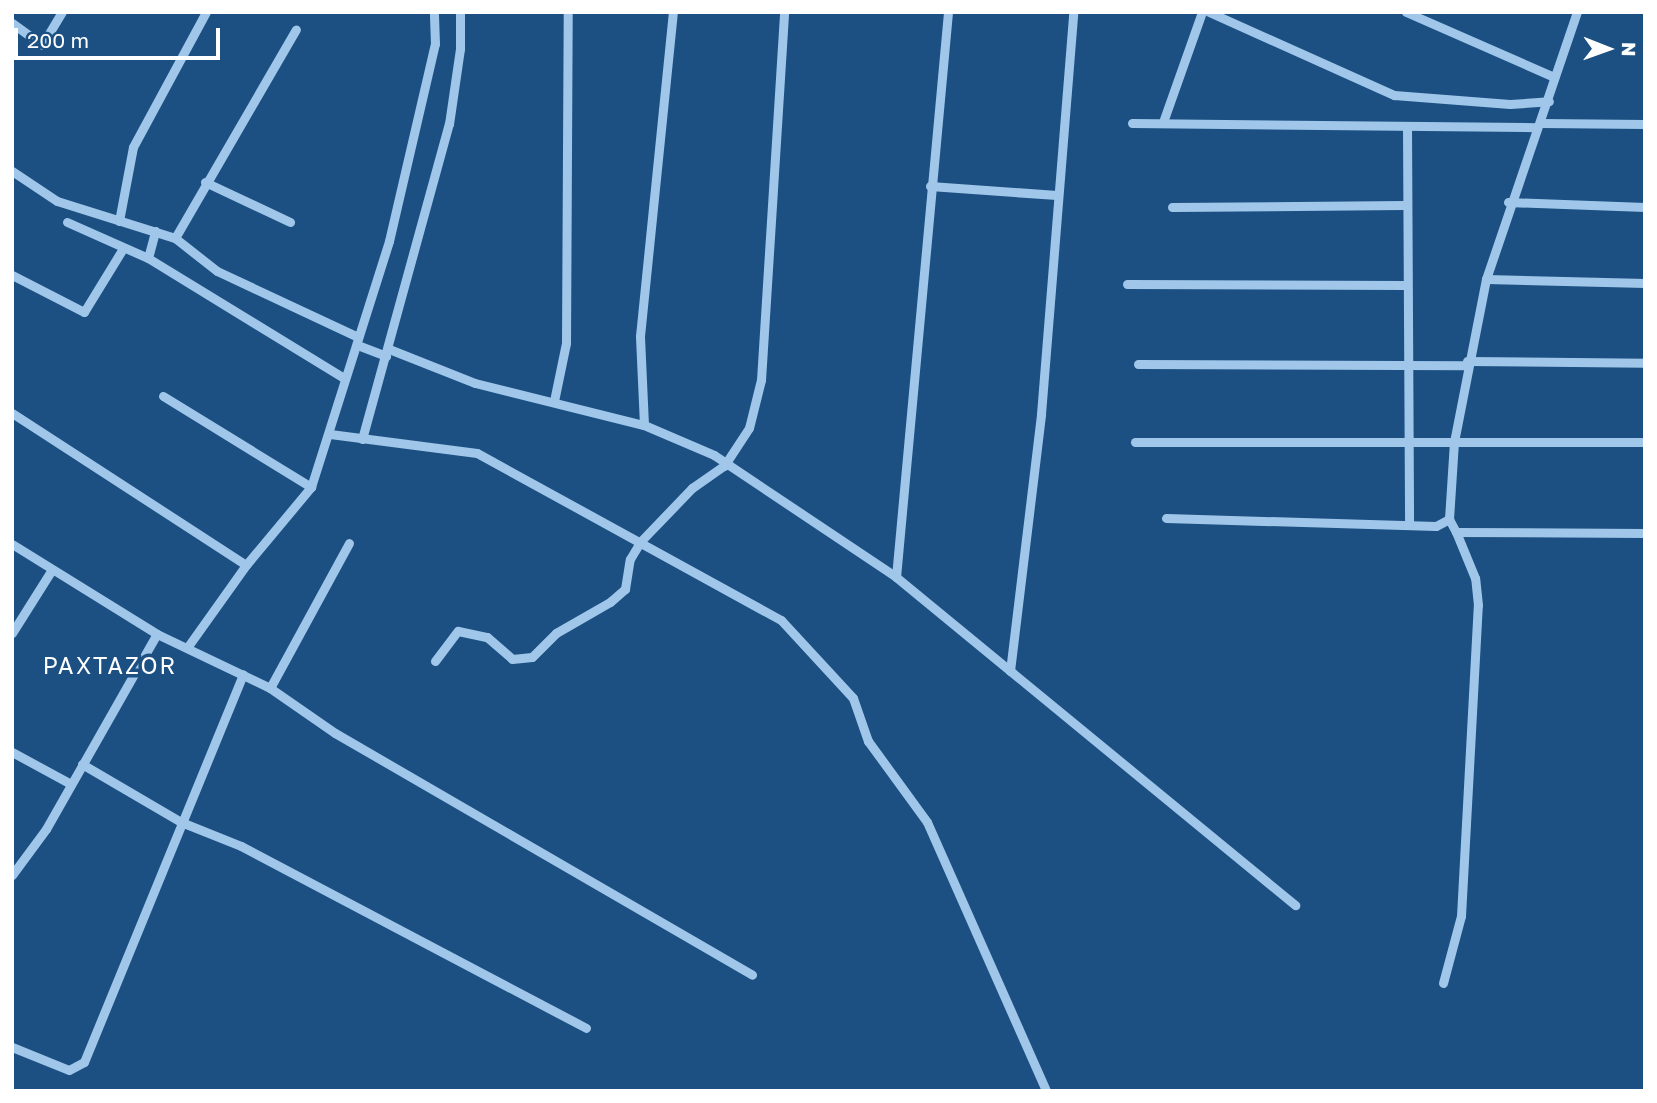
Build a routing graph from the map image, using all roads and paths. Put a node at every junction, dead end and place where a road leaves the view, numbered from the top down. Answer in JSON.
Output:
{"nodes":[{"id":1,"x":62,"y":12,"type":"edge"},
{"id":2,"x":206,"y":12,"type":"edge"},
{"id":3,"x":435,"y":12,"type":"edge"},
{"id":4,"x":460,"y":12,"type":"edge"},
{"id":5,"x":568,"y":12,"type":"edge"},
{"id":6,"x":673,"y":12,"type":"edge"},
{"id":7,"x":784,"y":12,"type":"edge"},
{"id":8,"x":948,"y":12,"type":"edge"},
{"id":9,"x":1073,"y":12,"type":"edge"},
{"id":10,"x":1202,"y":12,"type":"edge"},
{"id":11,"x":1209,"y":12,"type":"edge"},
{"id":12,"x":1406,"y":12,"type":"edge"},
{"id":13,"x":1577,"y":12,"type":"edge"},
{"id":14,"x":12,"y":23,"type":"edge"},
{"id":15,"x":296,"y":29,"type":"dead end"},
{"id":16,"x":1554,"y":77,"type":"junction"},
{"id":17,"x":1549,"y":101,"type":"junction"},
{"id":18,"x":1132,"y":122,"type":"dead end"},
{"id":19,"x":1163,"y":122,"type":"junction"},
{"id":20,"x":1645,"y":124,"type":"edge"},
{"id":21,"x":1538,"y":125,"type":"junction"},
{"id":22,"x":1407,"y":126,"type":"junction"},
{"id":23,"x":12,"y":171,"type":"edge"},
{"id":24,"x":205,"y":182,"type":"junction"},
{"id":25,"x":930,"y":186,"type":"junction"},
{"id":26,"x":1057,"y":195,"type":"junction"},
{"id":27,"x":1508,"y":202,"type":"junction"},
{"id":28,"x":1404,"y":205,"type":"junction"},
{"id":29,"x":1172,"y":207,"type":"dead end"},
{"id":30,"x":1645,"y":207,"type":"edge"},
{"id":31,"x":119,"y":221,"type":"junction"},
{"id":32,"x":67,"y":222,"type":"dead end"},
{"id":33,"x":290,"y":222,"type":"dead end"},
{"id":34,"x":155,"y":231,"type":"junction"},
{"id":35,"x":175,"y":238,"type":"junction"},
{"id":36,"x":122,"y":250,"type":"junction"},
{"id":37,"x":148,"y":258,"type":"junction"},
{"id":38,"x":12,"y":275,"type":"edge"},
{"id":39,"x":1486,"y":279,"type":"junction"},
{"id":40,"x":1645,"y":283,"type":"edge"},
{"id":41,"x":1127,"y":284,"type":"dead end"},
{"id":42,"x":1406,"y":285,"type":"junction"},
{"id":43,"x":359,"y":341,"type":"junction"},
{"id":44,"x":388,"y":353,"type":"junction"},
{"id":45,"x":1407,"y":363,"type":"junction"},
{"id":46,"x":1467,"y":363,"type":"junction"},
{"id":47,"x":1645,"y":363,"type":"edge"},
{"id":48,"x":1138,"y":364,"type":"dead end"},
{"id":49,"x":344,"y":379,"type":"junction"},
{"id":50,"x":163,"y":396,"type":"dead end"},
{"id":51,"x":554,"y":401,"type":"junction"},
{"id":52,"x":12,"y":413,"type":"edge"},
{"id":53,"x":644,"y":425,"type":"junction"},
{"id":54,"x":330,"y":433,"type":"junction"},
{"id":55,"x":362,"y":439,"type":"junction"},
{"id":56,"x":1135,"y":442,"type":"dead end"},
{"id":57,"x":1407,"y":442,"type":"junction"},
{"id":58,"x":1454,"y":442,"type":"junction"},
{"id":59,"x":1645,"y":443,"type":"edge"},
{"id":60,"x":724,"y":466,"type":"junction"},
{"id":61,"x":311,"y":487,"type":"junction"},
{"id":62,"x":1166,"y":519,"type":"dead end"},
{"id":63,"x":1449,"y":519,"type":"junction"},
{"id":64,"x":1409,"y":524,"type":"junction"},
{"id":65,"x":1456,"y":532,"type":"junction"},
{"id":66,"x":1645,"y":533,"type":"edge"},
{"id":67,"x":641,"y":541,"type":"junction"},
{"id":68,"x":349,"y":543,"type":"dead end"},
{"id":69,"x":12,"y":544,"type":"edge"},
{"id":70,"x":246,"y":565,"type":"junction"},
{"id":71,"x":51,"y":570,"type":"junction"},
{"id":72,"x":896,"y":577,"type":"junction"},
{"id":73,"x":12,"y":634,"type":"edge"},
{"id":74,"x":157,"y":634,"type":"junction"},
{"id":75,"x":189,"y":645,"type":"junction"},
{"id":76,"x":435,"y":661,"type":"dead end"},
{"id":77,"x":1010,"y":671,"type":"junction"},
{"id":78,"x":243,"y":674,"type":"junction"},
{"id":79,"x":270,"y":688,"type":"junction"},
{"id":80,"x":12,"y":752,"type":"edge"},
{"id":81,"x":82,"y":764,"type":"junction"},
{"id":82,"x":71,"y":784,"type":"junction"},
{"id":83,"x":181,"y":822,"type":"junction"},
{"id":84,"x":12,"y":875,"type":"edge"},
{"id":85,"x":1295,"y":905,"type":"dead end"},
{"id":86,"x":752,"y":975,"type":"dead end"},
{"id":87,"x":1443,"y":982,"type":"dead end"},
{"id":88,"x":586,"y":1028,"type":"dead end"},
{"id":89,"x":12,"y":1047,"type":"edge"},
{"id":90,"x":1046,"y":1091,"type":"edge"}],
"edges":[{"from":1,"to":14,"type":"street"},
{"from":2,"to":31,"type":"street"},
{"from":3,"to":43,"type":"street"},
{"from":4,"to":44,"type":"street"},
{"from":5,"to":51,"type":"street"},
{"from":6,"to":53,"type":"street"},
{"from":7,"to":60,"type":"street"},
{"from":8,"to":25,"type":"street"},
{"from":9,"to":26,"type":"street"},
{"from":10,"to":19,"type":"street"},
{"from":11,"to":17,"type":"street"},
{"from":12,"to":16,"type":"street"},
{"from":13,"to":16,"type":"street"},
{"from":15,"to":24,"type":"street"},
{"from":16,"to":17,"type":"street"},
{"from":17,"to":21,"type":"street"},
{"from":18,"to":19,"type":"street"},
{"from":19,"to":22,"type":"street"},
{"from":20,"to":21,"type":"street"},
{"from":21,"to":22,"type":"street"},
{"from":21,"to":27,"type":"street"},
{"from":22,"to":28,"type":"street"},
{"from":23,"to":31,"type":"street"},
{"from":24,"to":33,"type":"street"},
{"from":24,"to":35,"type":"street"},
{"from":25,"to":26,"type":"street"},
{"from":25,"to":72,"type":"street"},
{"from":26,"to":77,"type":"street"},
{"from":27,"to":30,"type":"street"},
{"from":27,"to":39,"type":"street"},
{"from":28,"to":29,"type":"street"},
{"from":28,"to":42,"type":"street"},
{"from":31,"to":34,"type":"street"},
{"from":32,"to":36,"type":"street"},
{"from":34,"to":35,"type":"street"},
{"from":34,"to":37,"type":"street"},
{"from":35,"to":43,"type":"street"},
{"from":36,"to":37,"type":"street"},
{"from":36,"to":38,"type":"street"},
{"from":37,"to":49,"type":"street"},
{"from":39,"to":40,"type":"street"},
{"from":39,"to":46,"type":"street"},
{"from":41,"to":42,"type":"street"},
{"from":42,"to":45,"type":"street"},
{"from":43,"to":44,"type":"street"},
{"from":43,"to":49,"type":"street"},
{"from":44,"to":51,"type":"street"},
{"from":44,"to":55,"type":"street"},
{"from":45,"to":46,"type":"street"},
{"from":45,"to":48,"type":"street"},
{"from":45,"to":57,"type":"street"},
{"from":46,"to":47,"type":"street"},
{"from":46,"to":58,"type":"street"},
{"from":49,"to":54,"type":"street"},
{"from":50,"to":61,"type":"street"},
{"from":51,"to":53,"type":"street"},
{"from":52,"to":70,"type":"street"},
{"from":53,"to":60,"type":"street"},
{"from":54,"to":55,"type":"street"},
{"from":54,"to":61,"type":"street"},
{"from":55,"to":67,"type":"street"},
{"from":56,"to":57,"type":"street"},
{"from":57,"to":58,"type":"street"},
{"from":57,"to":64,"type":"street"},
{"from":58,"to":59,"type":"street"},
{"from":58,"to":63,"type":"street"},
{"from":60,"to":67,"type":"street"},
{"from":60,"to":72,"type":"street"},
{"from":61,"to":70,"type":"street"},
{"from":62,"to":64,"type":"street"},
{"from":63,"to":64,"type":"street"},
{"from":63,"to":65,"type":"street"},
{"from":65,"to":66,"type":"street"},
{"from":65,"to":87,"type":"street"},
{"from":67,"to":76,"type":"street"},
{"from":67,"to":90,"type":"street"},
{"from":68,"to":79,"type":"street"},
{"from":69,"to":71,"type":"street"},
{"from":70,"to":75,"type":"street"},
{"from":71,"to":73,"type":"street"},
{"from":71,"to":74,"type":"street"},
{"from":72,"to":77,"type":"street"},
{"from":74,"to":75,"type":"street"},
{"from":74,"to":81,"type":"street"},
{"from":75,"to":78,"type":"street"},
{"from":77,"to":85,"type":"street"},
{"from":78,"to":79,"type":"street"},
{"from":78,"to":83,"type":"street"},
{"from":79,"to":86,"type":"street"},
{"from":80,"to":82,"type":"street"},
{"from":81,"to":82,"type":"street"},
{"from":81,"to":83,"type":"street"},
{"from":82,"to":84,"type":"street"},
{"from":83,"to":88,"type":"street"},
{"from":83,"to":89,"type":"street"}]}
